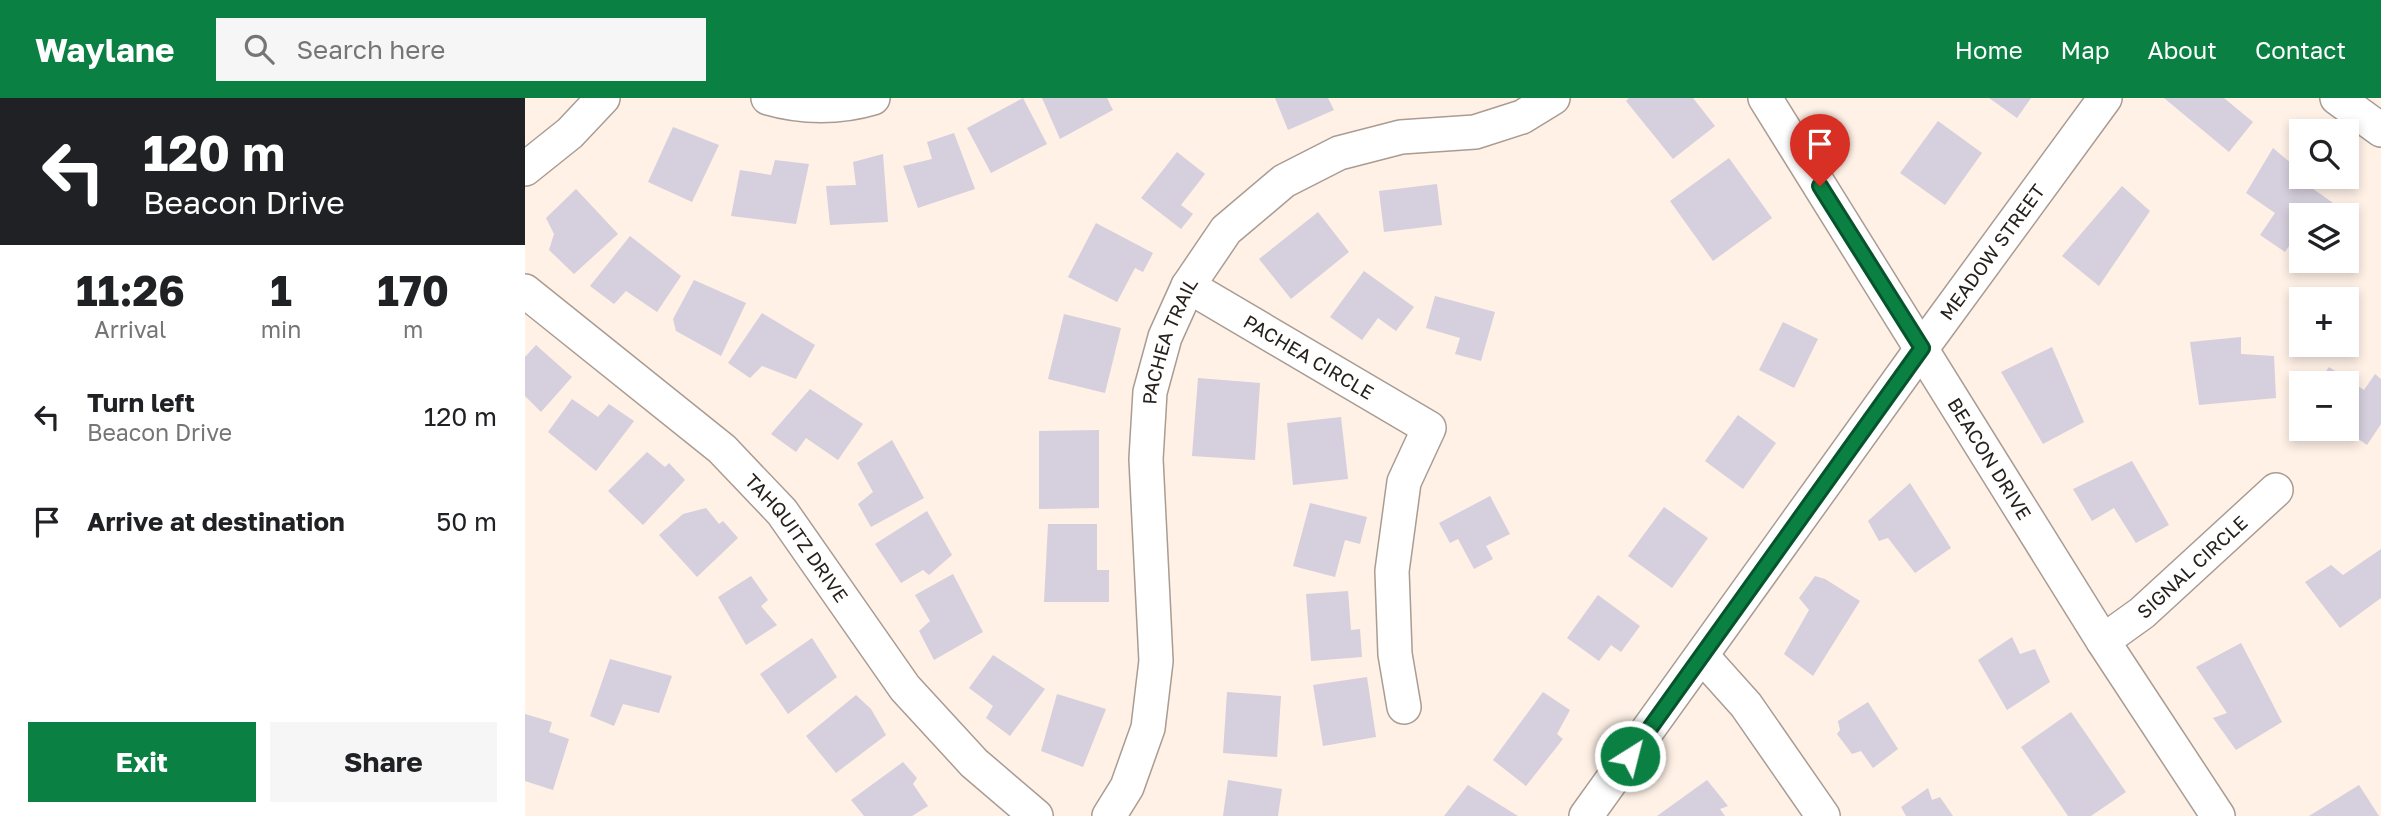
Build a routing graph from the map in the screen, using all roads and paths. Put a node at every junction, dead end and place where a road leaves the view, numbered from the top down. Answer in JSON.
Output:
{"nodes":[{"id":1,"x":603,"y":98,"type":"edge"},
{"id":2,"x":768,"y":98,"type":"edge"},
{"id":3,"x":873,"y":98,"type":"edge"},
{"id":4,"x":1553,"y":98,"type":"edge"},
{"id":5,"x":1765,"y":98,"type":"edge"},
{"id":6,"x":2105,"y":98,"type":"edge"},
{"id":7,"x":2337,"y":98,"type":"edge"},
{"id":8,"x":2381,"y":131,"type":"edge"},
{"id":9,"x":525,"y":169,"type":"edge"},
{"id":10,"x":1188,"y":286,"type":"junction"},
{"id":11,"x":525,"y":291,"type":"edge"},
{"id":12,"x":1922,"y":348,"type":"junction"},
{"id":13,"x":2276,"y":491,"type":"dead end"},
{"id":14,"x":2103,"y":641,"type":"junction"},
{"id":15,"x":1702,"y":656,"type":"junction"},
{"id":16,"x":1404,"y":707,"type":"dead end"},
{"id":17,"x":1036,"y":816,"type":"edge"},
{"id":18,"x":1109,"y":816,"type":"edge"},
{"id":19,"x":1586,"y":816,"type":"edge"},
{"id":20,"x":1823,"y":816,"type":"edge"},
{"id":21,"x":2218,"y":816,"type":"edge"}],
"edges":[{"from":1,"to":9,"type":"street"},
{"from":2,"to":3,"type":"street"},
{"from":4,"to":10,"type":"street","name":"PACHEA TRAIL"},
{"from":5,"to":12,"type":"street","name":"BEACON DRIVE"},
{"from":6,"to":12,"type":"street","name":"MEADOW STREET"},
{"from":7,"to":8,"type":"street"},
{"from":10,"to":16,"type":"street","name":"PACHEA CIRCLE"},
{"from":10,"to":18,"type":"street","name":"PACHEA TRAIL"},
{"from":11,"to":17,"type":"street","name":"TAHQUITZ DRIVE"},
{"from":12,"to":14,"type":"street","name":"BEACON DRIVE"},
{"from":12,"to":15,"type":"street","name":"MEADOW STREET"},
{"from":13,"to":14,"type":"street","name":"SIGNAL CIRCLE"},
{"from":14,"to":21,"type":"street","name":"BEACON DRIVE"},
{"from":15,"to":19,"type":"street","name":"MEADOW STREET"},
{"from":15,"to":20,"type":"street"}]}
